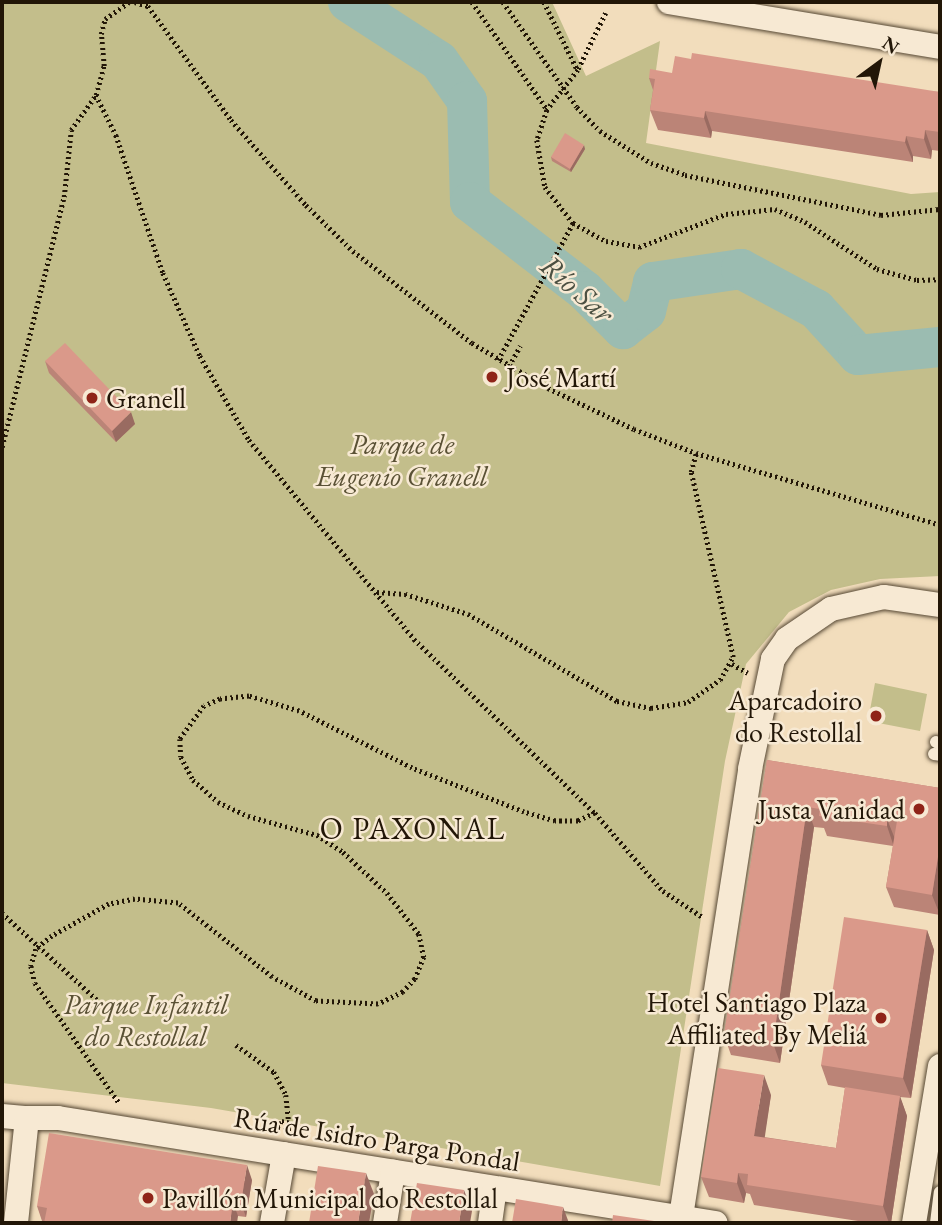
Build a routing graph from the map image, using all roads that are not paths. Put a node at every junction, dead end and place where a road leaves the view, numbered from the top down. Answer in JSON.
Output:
{"nodes":[{"id":1,"x":669,"y":2,"type":"edge"},
{"id":2,"x":940,"y":47,"type":"edge"},
{"id":3,"x":939,"y":602,"type":"edge"},
{"id":4,"x":750,"y":769,"type":"junction"},
{"id":5,"x":779,"y":773,"type":"edge"},
{"id":6,"x":940,"y":1066,"type":"edge"},
{"id":7,"x":2,"y":1116,"type":"edge"},
{"id":8,"x":27,"y":1118,"type":"junction"},
{"id":9,"x":284,"y":1154,"type":"junction"},
{"id":10,"x":393,"y":1172,"type":"junction"},
{"id":11,"x":495,"y":1189,"type":"junction"},
{"id":12,"x":940,"y":1192,"type":"edge"},
{"id":13,"x":601,"y":1214,"type":"edge"},
{"id":14,"x":680,"y":1221,"type":"edge"},
{"id":15,"x":16,"y":1223,"type":"edge"},
{"id":16,"x":272,"y":1223,"type":"edge"},
{"id":17,"x":385,"y":1223,"type":"edge"},
{"id":18,"x":491,"y":1223,"type":"edge"},
{"id":19,"x":716,"y":1223,"type":"edge"},
{"id":20,"x":914,"y":1223,"type":"edge"},
{"id":21,"x":936,"y":1223,"type":"edge"}],
"edges":[{"from":1,"to":2,"type":"street"},
{"from":3,"to":4,"type":"street"},
{"from":4,"to":5,"type":"street"},
{"from":4,"to":14,"type":"street"},
{"from":6,"to":20,"type":"street"},
{"from":7,"to":8,"type":"street","name":"Rúa de Isidro Parga Pondal"},
{"from":8,"to":9,"type":"street","name":"Rúa de Isidro Parga Pondal"},
{"from":8,"to":15,"type":"street"},
{"from":9,"to":10,"type":"street","name":"Rúa de Isidro Parga Pondal"},
{"from":9,"to":16,"type":"street"},
{"from":10,"to":11,"type":"street","name":"Rúa de Isidro Parga Pondal"},
{"from":10,"to":17,"type":"street"},
{"from":11,"to":13,"type":"street","name":"Rúa de Isidro Parga Pondal"},
{"from":11,"to":18,"type":"street"},
{"from":12,"to":21,"type":"lane"},
{"from":13,"to":14,"type":"street","name":"Rúa de Isidro Parga Pondal"},
{"from":14,"to":19,"type":"street","name":"Rúa de Isidro Parga Pondal"}]}
